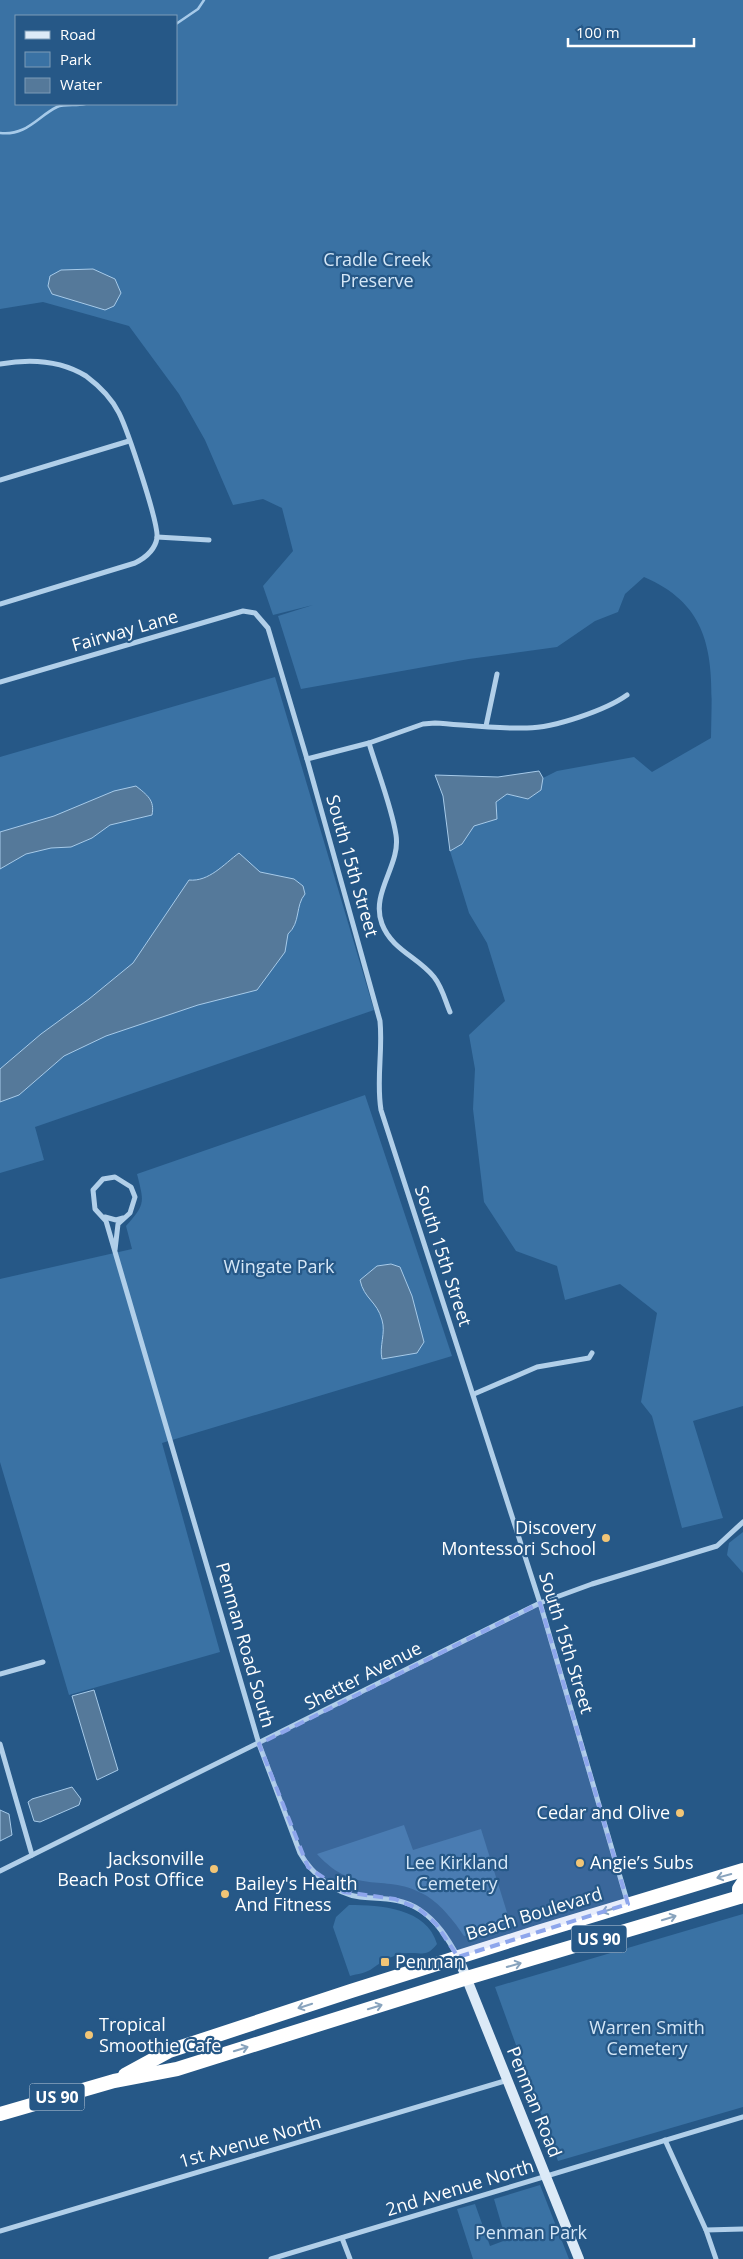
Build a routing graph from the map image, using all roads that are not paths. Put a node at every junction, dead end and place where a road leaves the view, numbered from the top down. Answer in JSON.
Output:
{"nodes":[{"id":1,"x":0,"y":364,"type":"edge"},
{"id":2,"x":129,"y":442,"type":"junction"},
{"id":3,"x":0,"y":480,"type":"edge"},
{"id":4,"x":157,"y":537,"type":"junction"},
{"id":5,"x":209,"y":540,"type":"dead end"},
{"id":6,"x":0,"y":604,"type":"edge"},
{"id":7,"x":257,"y":615,"type":"joint"},
{"id":8,"x":498,"y":674,"type":"dead end"},
{"id":9,"x":0,"y":682,"type":"edge"},
{"id":10,"x":628,"y":695,"type":"dead end"},
{"id":11,"x":486,"y":726,"type":"junction"},
{"id":12,"x":369,"y":743,"type":"junction"},
{"id":13,"x":307,"y":759,"type":"junction"},
{"id":14,"x":450,"y":1012,"type":"dead end"},
{"id":15,"x":100,"y":1215,"type":"junction"},
{"id":16,"x":123,"y":1218,"type":"junction"},
{"id":17,"x":115,"y":1250,"type":"junction"},
{"id":18,"x":592,"y":1353,"type":"dead end"},
{"id":19,"x":474,"y":1394,"type":"junction"},
{"id":20,"x":743,"y":1522,"type":"edge"},
{"id":21,"x":540,"y":1603,"type":"junction"},
{"id":22,"x":43,"y":1662,"type":"dead end"},
{"id":23,"x":0,"y":1674,"type":"edge"},
{"id":24,"x":0,"y":1744,"type":"edge"},
{"id":25,"x":259,"y":1744,"type":"junction"},
{"id":26,"x":32,"y":1855,"type":"junction"},
{"id":27,"x":743,"y":1870,"type":"edge"},
{"id":28,"x":0,"y":1871,"type":"edge"},
{"id":29,"x":743,"y":1883,"type":"edge"},
{"id":30,"x":741,"y":1897,"type":"edge"},
{"id":31,"x":628,"y":1904,"type":"junction"},
{"id":32,"x":458,"y":1958,"type":"junction"},
{"id":33,"x":467,"y":1978,"type":"junction"},
{"id":34,"x":508,"y":2080,"type":"junction"},
{"id":35,"x":114,"y":2081,"type":"junction"},
{"id":36,"x":0,"y":2114,"type":"edge"},
{"id":37,"x":743,"y":2117,"type":"edge"},
{"id":38,"x":665,"y":2140,"type":"junction"},
{"id":39,"x":546,"y":2176,"type":"junction"},
{"id":40,"x":743,"y":2229,"type":"edge"},
{"id":41,"x":706,"y":2230,"type":"junction"},
{"id":42,"x":0,"y":2231,"type":"edge"},
{"id":43,"x":342,"y":2238,"type":"junction"},
{"id":44,"x":272,"y":2259,"type":"edge"},
{"id":45,"x":350,"y":2259,"type":"edge"},
{"id":46,"x":579,"y":2259,"type":"edge"},
{"id":47,"x":716,"y":2259,"type":"edge"}],
"edges":[{"from":1,"to":2,"type":"street"},
{"from":2,"to":3,"type":"street"},
{"from":2,"to":4,"type":"street"},
{"from":4,"to":5,"type":"street"},
{"from":4,"to":6,"type":"street"},
{"from":7,"to":9,"type":"street","name":"Fairway Lane"},
{"from":7,"to":13,"type":"street","name":"South 15th Street"},
{"from":8,"to":11,"type":"street"},
{"from":10,"to":11,"type":"street"},
{"from":11,"to":12,"type":"street"},
{"from":12,"to":13,"type":"street"},
{"from":12,"to":14,"type":"street"},
{"from":13,"to":19,"type":"street","name":"South 15th Street"},
{"from":15,"to":16,"type":"street"},
{"from":15,"to":16,"type":"street","name":"Penman Road South"},
{"from":15,"to":17,"type":"street","name":"Penman Road South"},
{"from":16,"to":17,"type":"street","name":"Penman Road South"},
{"from":17,"to":25,"type":"street","name":"Penman Road South"},
{"from":18,"to":19,"type":"street"},
{"from":19,"to":21,"type":"street","name":"South 15th Street"},
{"from":20,"to":21,"type":"street","name":"Shetter Avenue"},
{"from":21,"to":25,"type":"street","name":"Shetter Avenue"},
{"from":21,"to":31,"type":"street","name":"South 15th Street"},
{"from":22,"to":23,"type":"street"},
{"from":24,"to":26,"type":"street"},
{"from":25,"to":26,"type":"street","name":"Shetter Avenue"},
{"from":25,"to":32,"type":"street","name":"Penman Road South"},
{"from":26,"to":28,"type":"street","name":"Shetter Avenue"},
{"from":27,"to":31,"type":"highway","name":"Beach Boulevard","number":"US 90","one_way":true},
{"from":29,"to":30,"type":"highway"},
{"from":33,"to":30,"type":"highway","number":"US 90","one_way":true},
{"from":31,"to":32,"type":"highway","name":"Beach Boulevard","number":"US 90","one_way":true},
{"from":32,"to":33,"type":"street","name":"Penman Road"},
{"from":32,"to":35,"type":"highway","name":"Beach Boulevard","number":"US 90","one_way":true},
{"from":33,"to":34,"type":"street","name":"Penman Road"},
{"from":35,"to":33,"type":"highway","number":"US 90","one_way":true},
{"from":34,"to":39,"type":"street","name":"Penman Road"},
{"from":34,"to":42,"type":"street","name":"1st Avenue North"},
{"from":35,"to":36,"type":"highway","number":"US 90"},
{"from":37,"to":38,"type":"street","name":"2nd Avenue North"},
{"from":38,"to":39,"type":"street","name":"2nd Avenue North"},
{"from":38,"to":41,"type":"street"},
{"from":39,"to":43,"type":"street","name":"2nd Avenue North"},
{"from":39,"to":46,"type":"street","name":"Penman Road"},
{"from":40,"to":41,"type":"street"},
{"from":41,"to":47,"type":"street"},
{"from":43,"to":44,"type":"street","name":"2nd Avenue North"},
{"from":43,"to":45,"type":"street"}]}
